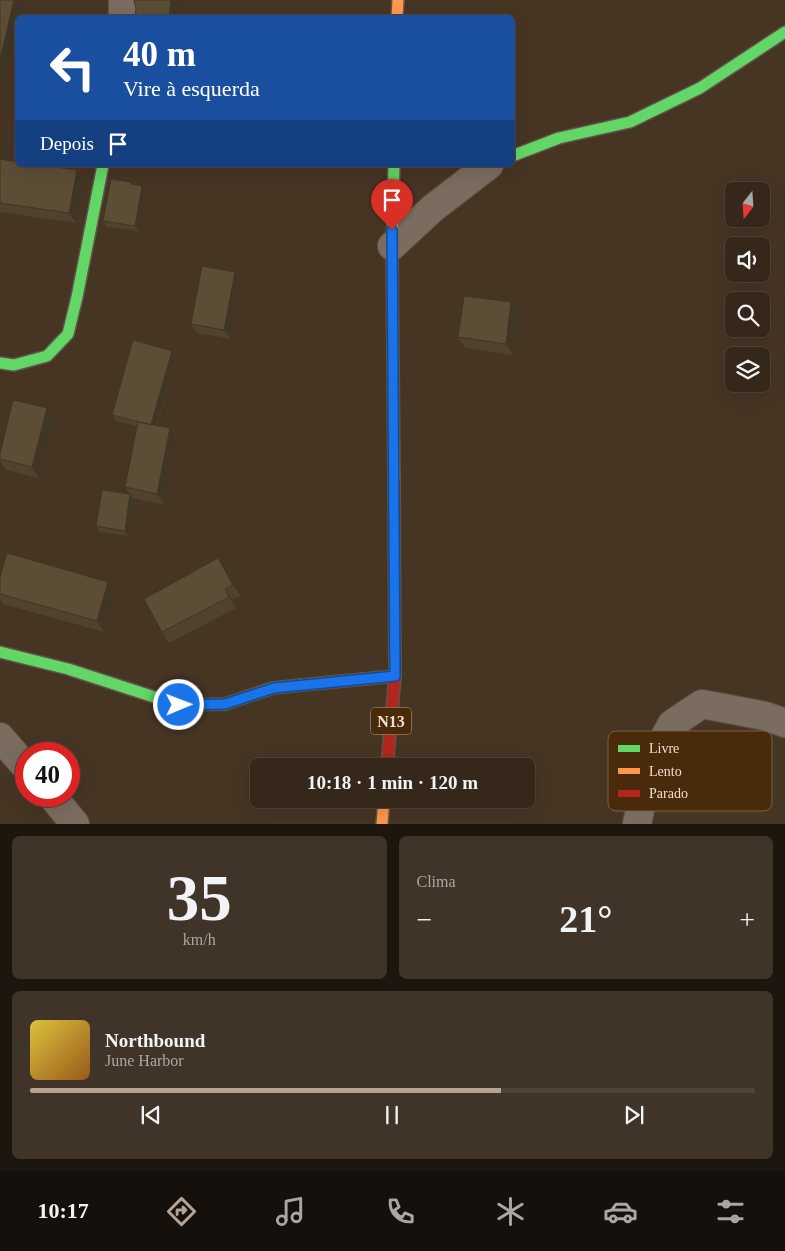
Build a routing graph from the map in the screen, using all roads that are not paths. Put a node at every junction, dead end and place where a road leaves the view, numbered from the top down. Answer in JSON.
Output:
{"nodes":[{"id":1,"x":123,"y":0,"type":"edge"},
{"id":2,"x":398,"y":0,"type":"edge"},
{"id":3,"x":123,"y":15,"type":"edge"},
{"id":4,"x":397,"y":15,"type":"edge"},
{"id":5,"x":785,"y":32,"type":"edge"},
{"id":6,"x":515,"y":155,"type":"edge"},
{"id":7,"x":103,"y":167,"type":"edge"},
{"id":8,"x":394,"y":167,"type":"edge"},
{"id":9,"x":486,"y":167,"type":"edge"},
{"id":10,"x":392,"y":246,"type":"junction"},
{"id":11,"x":0,"y":363,"type":"edge"},
{"id":12,"x":0,"y":652,"type":"edge"},
{"id":13,"x":395,"y":676,"type":"junction"},
{"id":14,"x":785,"y":723,"type":"edge"},
{"id":15,"x":668,"y":731,"type":"edge"},
{"id":16,"x":0,"y":737,"type":"edge"},
{"id":17,"x":15,"y":754,"type":"edge"},
{"id":18,"x":388,"y":758,"type":"edge"},
{"id":19,"x":61,"y":807,"type":"edge"},
{"id":20,"x":383,"y":808,"type":"edge"},
{"id":21,"x":640,"y":811,"type":"edge"},
{"id":22,"x":75,"y":824,"type":"edge"},
{"id":23,"x":382,"y":824,"type":"edge"},
{"id":24,"x":637,"y":824,"type":"edge"}],
"edges":[{"from":1,"to":3,"type":"street"},
{"from":2,"to":4,"type":"street"},
{"from":5,"to":6,"type":"street"},
{"from":7,"to":11,"type":"street"},
{"from":8,"to":10,"type":"street","number":"N13"},
{"from":9,"to":10,"type":"street"},
{"from":10,"to":13,"type":"street","number":"N13"},
{"from":12,"to":13,"type":"street"},
{"from":13,"to":18,"type":"street","number":"N13"},
{"from":14,"to":15,"type":"street"},
{"from":16,"to":17,"type":"street"},
{"from":19,"to":22,"type":"street"},
{"from":20,"to":23,"type":"street"},
{"from":21,"to":24,"type":"street"}]}
